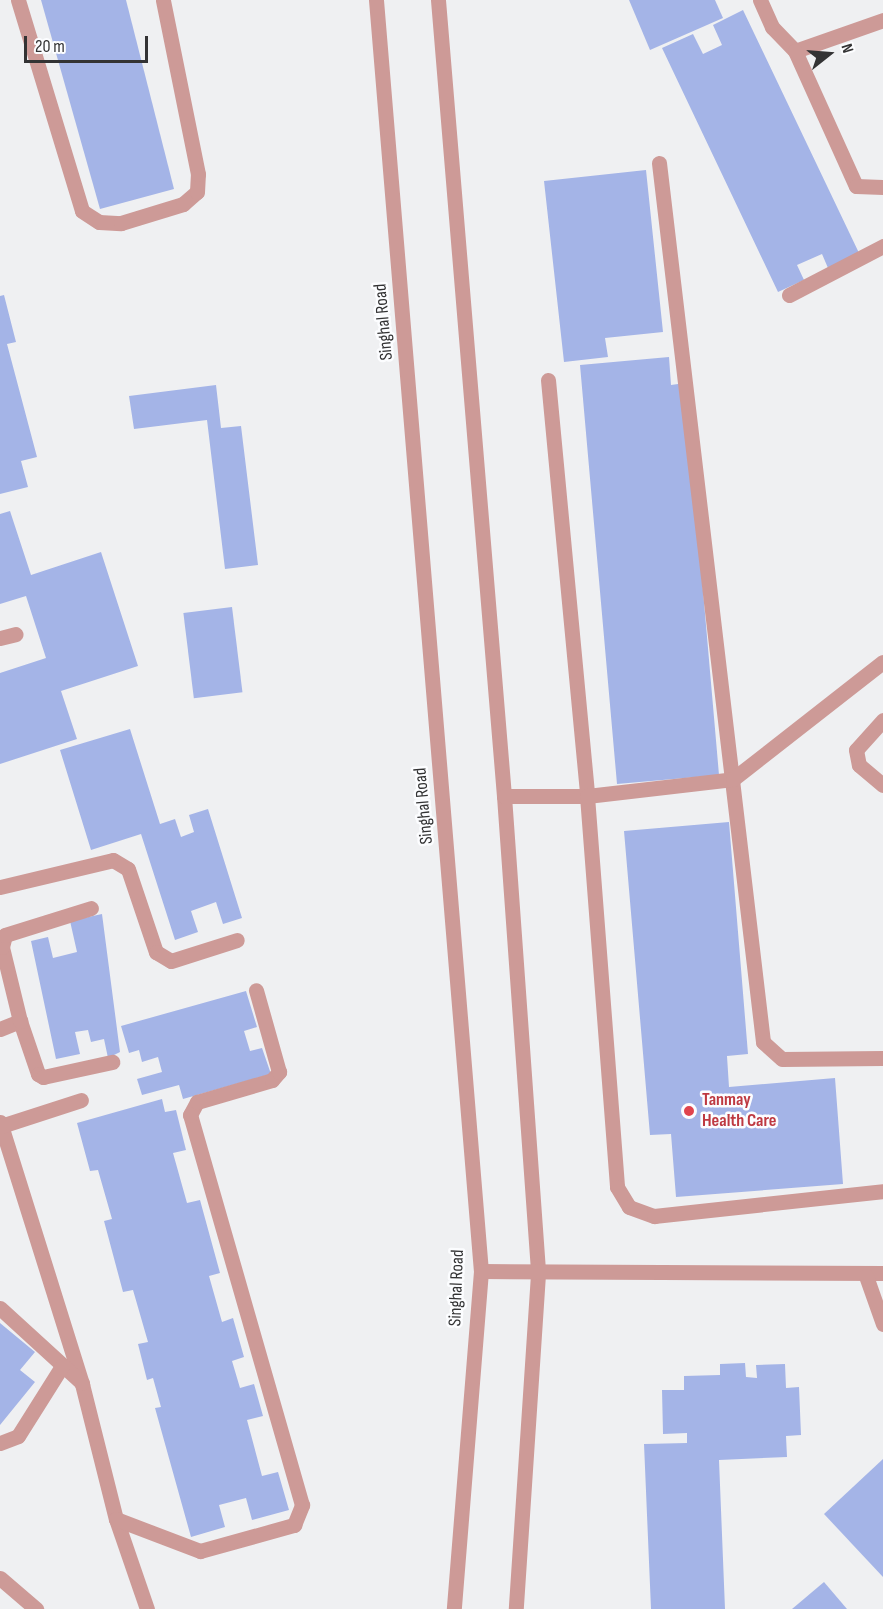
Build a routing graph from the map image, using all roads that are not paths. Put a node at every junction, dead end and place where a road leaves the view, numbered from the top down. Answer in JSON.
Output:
{"nodes":[{"id":1,"x":18,"y":0,"type":"edge"},
{"id":2,"x":163,"y":0,"type":"edge"},
{"id":3,"x":376,"y":0,"type":"edge"},
{"id":4,"x":438,"y":0,"type":"edge"},
{"id":5,"x":760,"y":0,"type":"edge"},
{"id":6,"x":883,"y":20,"type":"edge"},
{"id":7,"x":795,"y":51,"type":"junction"},
{"id":8,"x":659,"y":163,"type":"dead end"},
{"id":9,"x":883,"y":187,"type":"edge"},
{"id":10,"x":883,"y":246,"type":"edge"},
{"id":11,"x":789,"y":295,"type":"dead end"},
{"id":12,"x":548,"y":380,"type":"dead end"},
{"id":13,"x":16,"y":634,"type":"dead end"},
{"id":14,"x":0,"y":638,"type":"edge"},
{"id":15,"x":883,"y":662,"type":"edge"},
{"id":16,"x":883,"y":720,"type":"edge"},
{"id":17,"x":733,"y":779,"type":"junction"},
{"id":18,"x":883,"y":785,"type":"edge"},
{"id":19,"x":504,"y":796,"type":"junction"},
{"id":20,"x":587,"y":796,"type":"junction"},
{"id":21,"x":0,"y":887,"type":"edge"},
{"id":22,"x":91,"y":909,"type":"dead end"},
{"id":23,"x":237,"y":940,"type":"dead end"},
{"id":24,"x":256,"y":990,"type":"dead end"},
{"id":25,"x":20,"y":1021,"type":"junction"},
{"id":26,"x":0,"y":1029,"type":"edge"},
{"id":27,"x":883,"y":1058,"type":"edge"},
{"id":28,"x":112,"y":1062,"type":"dead end"},
{"id":29,"x":81,"y":1100,"type":"dead end"},
{"id":30,"x":1,"y":1124,"type":"edge"},
{"id":31,"x":883,"y":1191,"type":"edge"},
{"id":32,"x":480,"y":1271,"type":"junction"},
{"id":33,"x":883,"y":1273,"type":"edge"},
{"id":34,"x":538,"y":1274,"type":"junction"},
{"id":35,"x":866,"y":1276,"type":"junction"},
{"id":36,"x":0,"y":1308,"type":"edge"},
{"id":37,"x":883,"y":1324,"type":"edge"},
{"id":38,"x":62,"y":1366,"type":"junction"},
{"id":39,"x":82,"y":1384,"type":"junction"},
{"id":40,"x":0,"y":1443,"type":"edge"},
{"id":41,"x":116,"y":1519,"type":"junction"},
{"id":42,"x":0,"y":1578,"type":"edge"},
{"id":43,"x":36,"y":1609,"type":"edge"},
{"id":44,"x":147,"y":1609,"type":"edge"},
{"id":45,"x":454,"y":1609,"type":"edge"},
{"id":46,"x":516,"y":1609,"type":"edge"}],
"edges":[{"from":1,"to":2,"type":"street"},
{"from":3,"to":32,"type":"street","name":"Singhal Road"},
{"from":4,"to":19,"type":"street"},
{"from":5,"to":7,"type":"street"},
{"from":6,"to":7,"type":"street"},
{"from":7,"to":9,"type":"street"},
{"from":8,"to":17,"type":"street"},
{"from":10,"to":11,"type":"street"},
{"from":12,"to":20,"type":"street"},
{"from":13,"to":14,"type":"street"},
{"from":15,"to":17,"type":"street"},
{"from":16,"to":18,"type":"street"},
{"from":17,"to":20,"type":"street"},
{"from":17,"to":27,"type":"street"},
{"from":19,"to":20,"type":"street"},
{"from":19,"to":34,"type":"street"},
{"from":20,"to":31,"type":"street"},
{"from":21,"to":23,"type":"street"},
{"from":22,"to":25,"type":"street"},
{"from":24,"to":41,"type":"street"},
{"from":25,"to":26,"type":"street"},
{"from":25,"to":28,"type":"street"},
{"from":29,"to":30,"type":"street"},
{"from":30,"to":39,"type":"street"},
{"from":32,"to":34,"type":"street"},
{"from":32,"to":45,"type":"street","name":"Singhal Road"},
{"from":33,"to":35,"type":"street"},
{"from":34,"to":35,"type":"street"},
{"from":34,"to":46,"type":"street"},
{"from":35,"to":37,"type":"street"},
{"from":36,"to":38,"type":"street"},
{"from":38,"to":39,"type":"street"},
{"from":38,"to":40,"type":"street"},
{"from":39,"to":41,"type":"street"},
{"from":41,"to":44,"type":"street"},
{"from":42,"to":43,"type":"street"}]}
